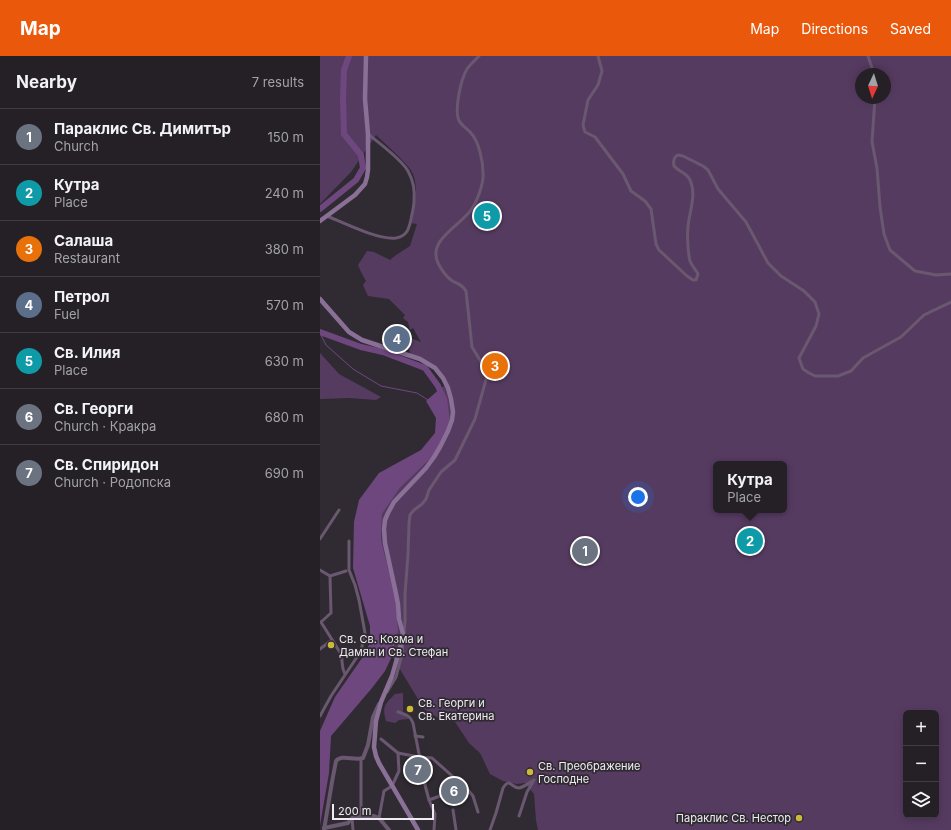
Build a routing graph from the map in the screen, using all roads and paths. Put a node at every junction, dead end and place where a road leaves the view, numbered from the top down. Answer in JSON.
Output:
{"nodes":[{"id":1,"x":366,"y":56,"type":"edge"},
{"id":2,"x":480,"y":56,"type":"edge"},
{"id":3,"x":598,"y":56,"type":"edge"},
{"id":4,"x":868,"y":56,"type":"edge"},
{"id":5,"x":872,"y":68,"type":"edge"},
{"id":6,"x":874,"y":104,"type":"edge"},
{"id":7,"x":368,"y":134,"type":"junction"},
{"id":8,"x":326,"y":216,"type":"junction"},
{"id":9,"x":320,"y":221,"type":"edge"},
{"id":10,"x":951,"y":274,"type":"edge"},
{"id":11,"x":320,"y":299,"type":"edge"},
{"id":12,"x":951,"y":302,"type":"edge"},
{"id":13,"x":339,"y":510,"type":"dead end"},
{"id":14,"x":320,"y":539,"type":"edge"},
{"id":15,"x":349,"y":541,"type":"dead end"},
{"id":16,"x":320,"y":570,"type":"edge"},
{"id":17,"x":346,"y":571,"type":"dead end"},
{"id":18,"x":330,"y":576,"type":"junction"},
{"id":19,"x":320,"y":622,"type":"edge"},
{"id":20,"x":332,"y":640,"type":"junction"},
{"id":21,"x":320,"y":649,"type":"edge"},
{"id":22,"x":345,"y":674,"type":"junction"},
{"id":23,"x":380,"y":702,"type":"junction"},
{"id":24,"x":398,"y":712,"type":"dead end"},
{"id":25,"x":320,"y":715,"type":"edge"},
{"id":26,"x":415,"y":736,"type":"junction"},
{"id":27,"x":423,"y":737,"type":"dead end"},
{"id":28,"x":381,"y":739,"type":"dead end"},
{"id":29,"x":398,"y":753,"type":"junction"},
{"id":30,"x":419,"y":758,"type":"junction"},
{"id":31,"x":361,"y":759,"type":"junction"},
{"id":32,"x":392,"y":786,"type":"junction"},
{"id":33,"x":446,"y":788,"type":"dead end"},
{"id":34,"x":429,"y":800,"type":"junction"},
{"id":35,"x":453,"y":810,"type":"dead end"},
{"id":36,"x":478,"y":812,"type":"dead end"},
{"id":37,"x":520,"y":816,"type":"dead end"},
{"id":38,"x":361,"y":817,"type":"junction"},
{"id":39,"x":352,"y":818,"type":"junction"},
{"id":40,"x":379,"y":818,"type":"junction"},
{"id":41,"x":324,"y":829,"type":"edge"},
{"id":42,"x":353,"y":830,"type":"edge"},
{"id":43,"x":389,"y":830,"type":"edge"},
{"id":44,"x":418,"y":830,"type":"edge"},
{"id":45,"x":434,"y":830,"type":"edge"},
{"id":46,"x":456,"y":830,"type":"edge"},
{"id":47,"x":490,"y":830,"type":"edge"}],
"edges":[{"from":1,"to":7,"type":"main road"},
{"from":2,"to":23,"type":"street"},
{"from":3,"to":12,"type":"street"},
{"from":4,"to":5,"type":"street"},
{"from":6,"to":10,"type":"street"},
{"from":7,"to":8,"type":"main road"},
{"from":7,"to":8,"type":"street"},
{"from":8,"to":9,"type":"main road"},
{"from":11,"to":23,"type":"main road"},
{"from":13,"to":14,"type":"street"},
{"from":15,"to":22,"type":"street"},
{"from":16,"to":18,"type":"street"},
{"from":17,"to":18,"type":"street"},
{"from":18,"to":19,"type":"street"},
{"from":19,"to":20,"type":"street"},
{"from":20,"to":21,"type":"street"},
{"from":20,"to":22,"type":"street"},
{"from":22,"to":25,"type":"street"},
{"from":23,"to":31,"type":"street"},
{"from":23,"to":32,"type":"main road"},
{"from":24,"to":26,"type":"street"},
{"from":26,"to":27,"type":"street"},
{"from":26,"to":30,"type":"street"},
{"from":28,"to":29,"type":"street"},
{"from":29,"to":30,"type":"street"},
{"from":29,"to":32,"type":"street"},
{"from":30,"to":34,"type":"street"},
{"from":30,"to":36,"type":"street"},
{"from":31,"to":38,"type":"street"},
{"from":31,"to":41,"type":"street"},
{"from":32,"to":40,"type":"street"},
{"from":32,"to":44,"type":"main road"},
{"from":33,"to":34,"type":"street"},
{"from":34,"to":45,"type":"street"},
{"from":35,"to":46,"type":"street"},
{"from":37,"to":47,"type":"street"},
{"from":38,"to":39,"type":"street"},
{"from":38,"to":40,"type":"street"},
{"from":39,"to":41,"type":"street"},
{"from":39,"to":42,"type":"street"},
{"from":40,"to":43,"type":"street"}]}
